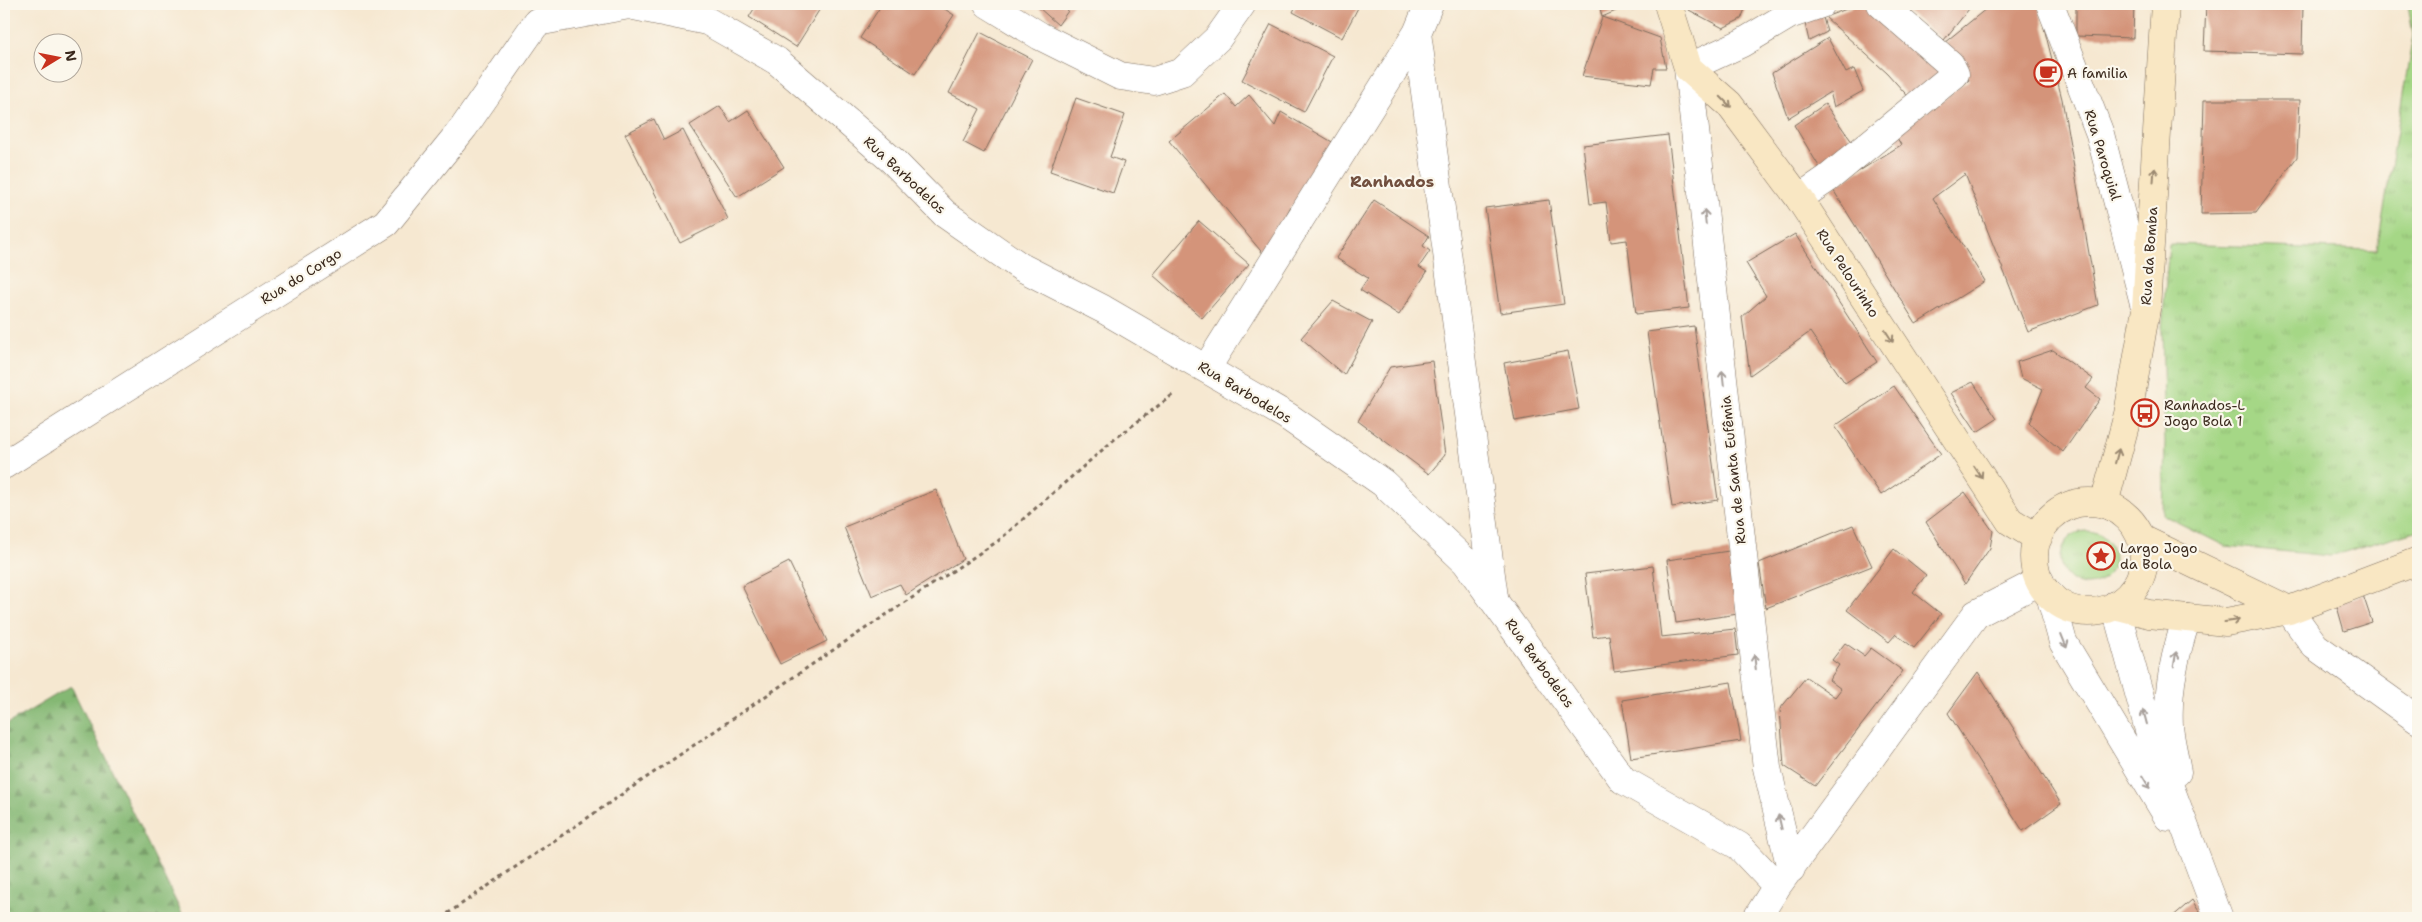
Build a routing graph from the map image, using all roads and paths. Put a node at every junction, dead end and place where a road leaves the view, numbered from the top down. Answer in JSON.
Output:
{"nodes":[{"id":1,"x":630,"y":4,"type":"edge"},
{"id":2,"x":988,"y":4,"type":"edge"},
{"id":3,"x":1242,"y":4,"type":"edge"},
{"id":4,"x":1429,"y":4,"type":"edge"},
{"id":5,"x":1668,"y":4,"type":"edge"},
{"id":6,"x":1821,"y":4,"type":"edge"},
{"id":7,"x":1881,"y":4,"type":"edge"},
{"id":8,"x":2050,"y":4,"type":"edge"},
{"id":9,"x":2165,"y":4,"type":"edge"},
{"id":10,"x":534,"y":13,"type":"edge"},
{"id":11,"x":1678,"y":17,"type":"edge"},
{"id":12,"x":1417,"y":33,"type":"junction"},
{"id":13,"x":1688,"y":68,"type":"junction"},
{"id":14,"x":1799,"y":198,"type":"junction"},
{"id":15,"x":2146,"y":309,"type":"junction"},
{"id":16,"x":1206,"y":369,"type":"junction"},
{"id":17,"x":4,"y":464,"type":"edge"},
{"id":18,"x":2104,"y":504,"type":"junction"},
{"id":19,"x":2038,"y":538,"type":"junction"},
{"id":20,"x":2142,"y":539,"type":"junction"},
{"id":21,"x":2418,"y":561,"type":"edge"},
{"id":22,"x":2045,"y":588,"type":"junction"},
{"id":23,"x":1494,"y":600,"type":"junction"},
{"id":24,"x":2115,"y":605,"type":"junction"},
{"id":25,"x":2289,"y":610,"type":"junction"},
{"id":26,"x":2187,"y":618,"type":"junction"},
{"id":27,"x":2418,"y":720,"type":"edge"},
{"id":28,"x":2190,"y":845,"type":"junction"},
{"id":29,"x":1784,"y":878,"type":"junction"},
{"id":30,"x":441,"y":918,"type":"edge"},
{"id":31,"x":1757,"y":918,"type":"edge"},
{"id":32,"x":2218,"y":918,"type":"edge"}],
"edges":[{"from":1,"to":10,"type":"street"},
{"from":1,"to":16,"type":"street","name":"Rua Barbodelos"},
{"from":2,"to":3,"type":"street"},
{"from":4,"to":12,"type":"street"},
{"from":5,"to":11,"type":"street"},
{"from":6,"to":13,"type":"street"},
{"from":7,"to":14,"type":"street"},
{"from":8,"to":15,"type":"street","name":"Rua Paroquial"},
{"from":15,"to":9,"type":"street","name":"Rua da Bomba","one_way":true},
{"from":10,"to":17,"type":"street","name":"Rua do Corgo"},
{"from":11,"to":13,"type":"street"},
{"from":12,"to":16,"type":"street"},
{"from":12,"to":23,"type":"street"},
{"from":13,"to":14,"type":"street","name":"Rua Pelourinho","one_way":true},
{"from":29,"to":13,"type":"street","name":"Rua de Santa Eufêmia","one_way":true},
{"from":14,"to":19,"type":"street","name":"Rua Pelourinho","one_way":true},
{"from":18,"to":15,"type":"street","name":"Rua da Bomba","one_way":true},
{"from":16,"to":23,"type":"street","name":"Rua Barbodelos"},
{"from":16,"to":30,"type":"path"},
{"from":18,"to":19,"type":"street"},
{"from":18,"to":20,"type":"street"},
{"from":19,"to":22,"type":"street"},
{"from":20,"to":24,"type":"street"},
{"from":20,"to":25,"type":"street"},
{"from":21,"to":25,"type":"street"},
{"from":22,"to":24,"type":"street"},
{"from":22,"to":28,"type":"street","one_way":true},
{"from":22,"to":29,"type":"street"},
{"from":23,"to":29,"type":"street","name":"Rua Barbodelos"},
{"from":24,"to":26,"type":"street"},
{"from":28,"to":24,"type":"street","one_way":true},
{"from":26,"to":25,"type":"street","one_way":true},
{"from":25,"to":27,"type":"street"},
{"from":28,"to":26,"type":"street","one_way":true},
{"from":28,"to":32,"type":"street"},
{"from":29,"to":31,"type":"street"}]}
